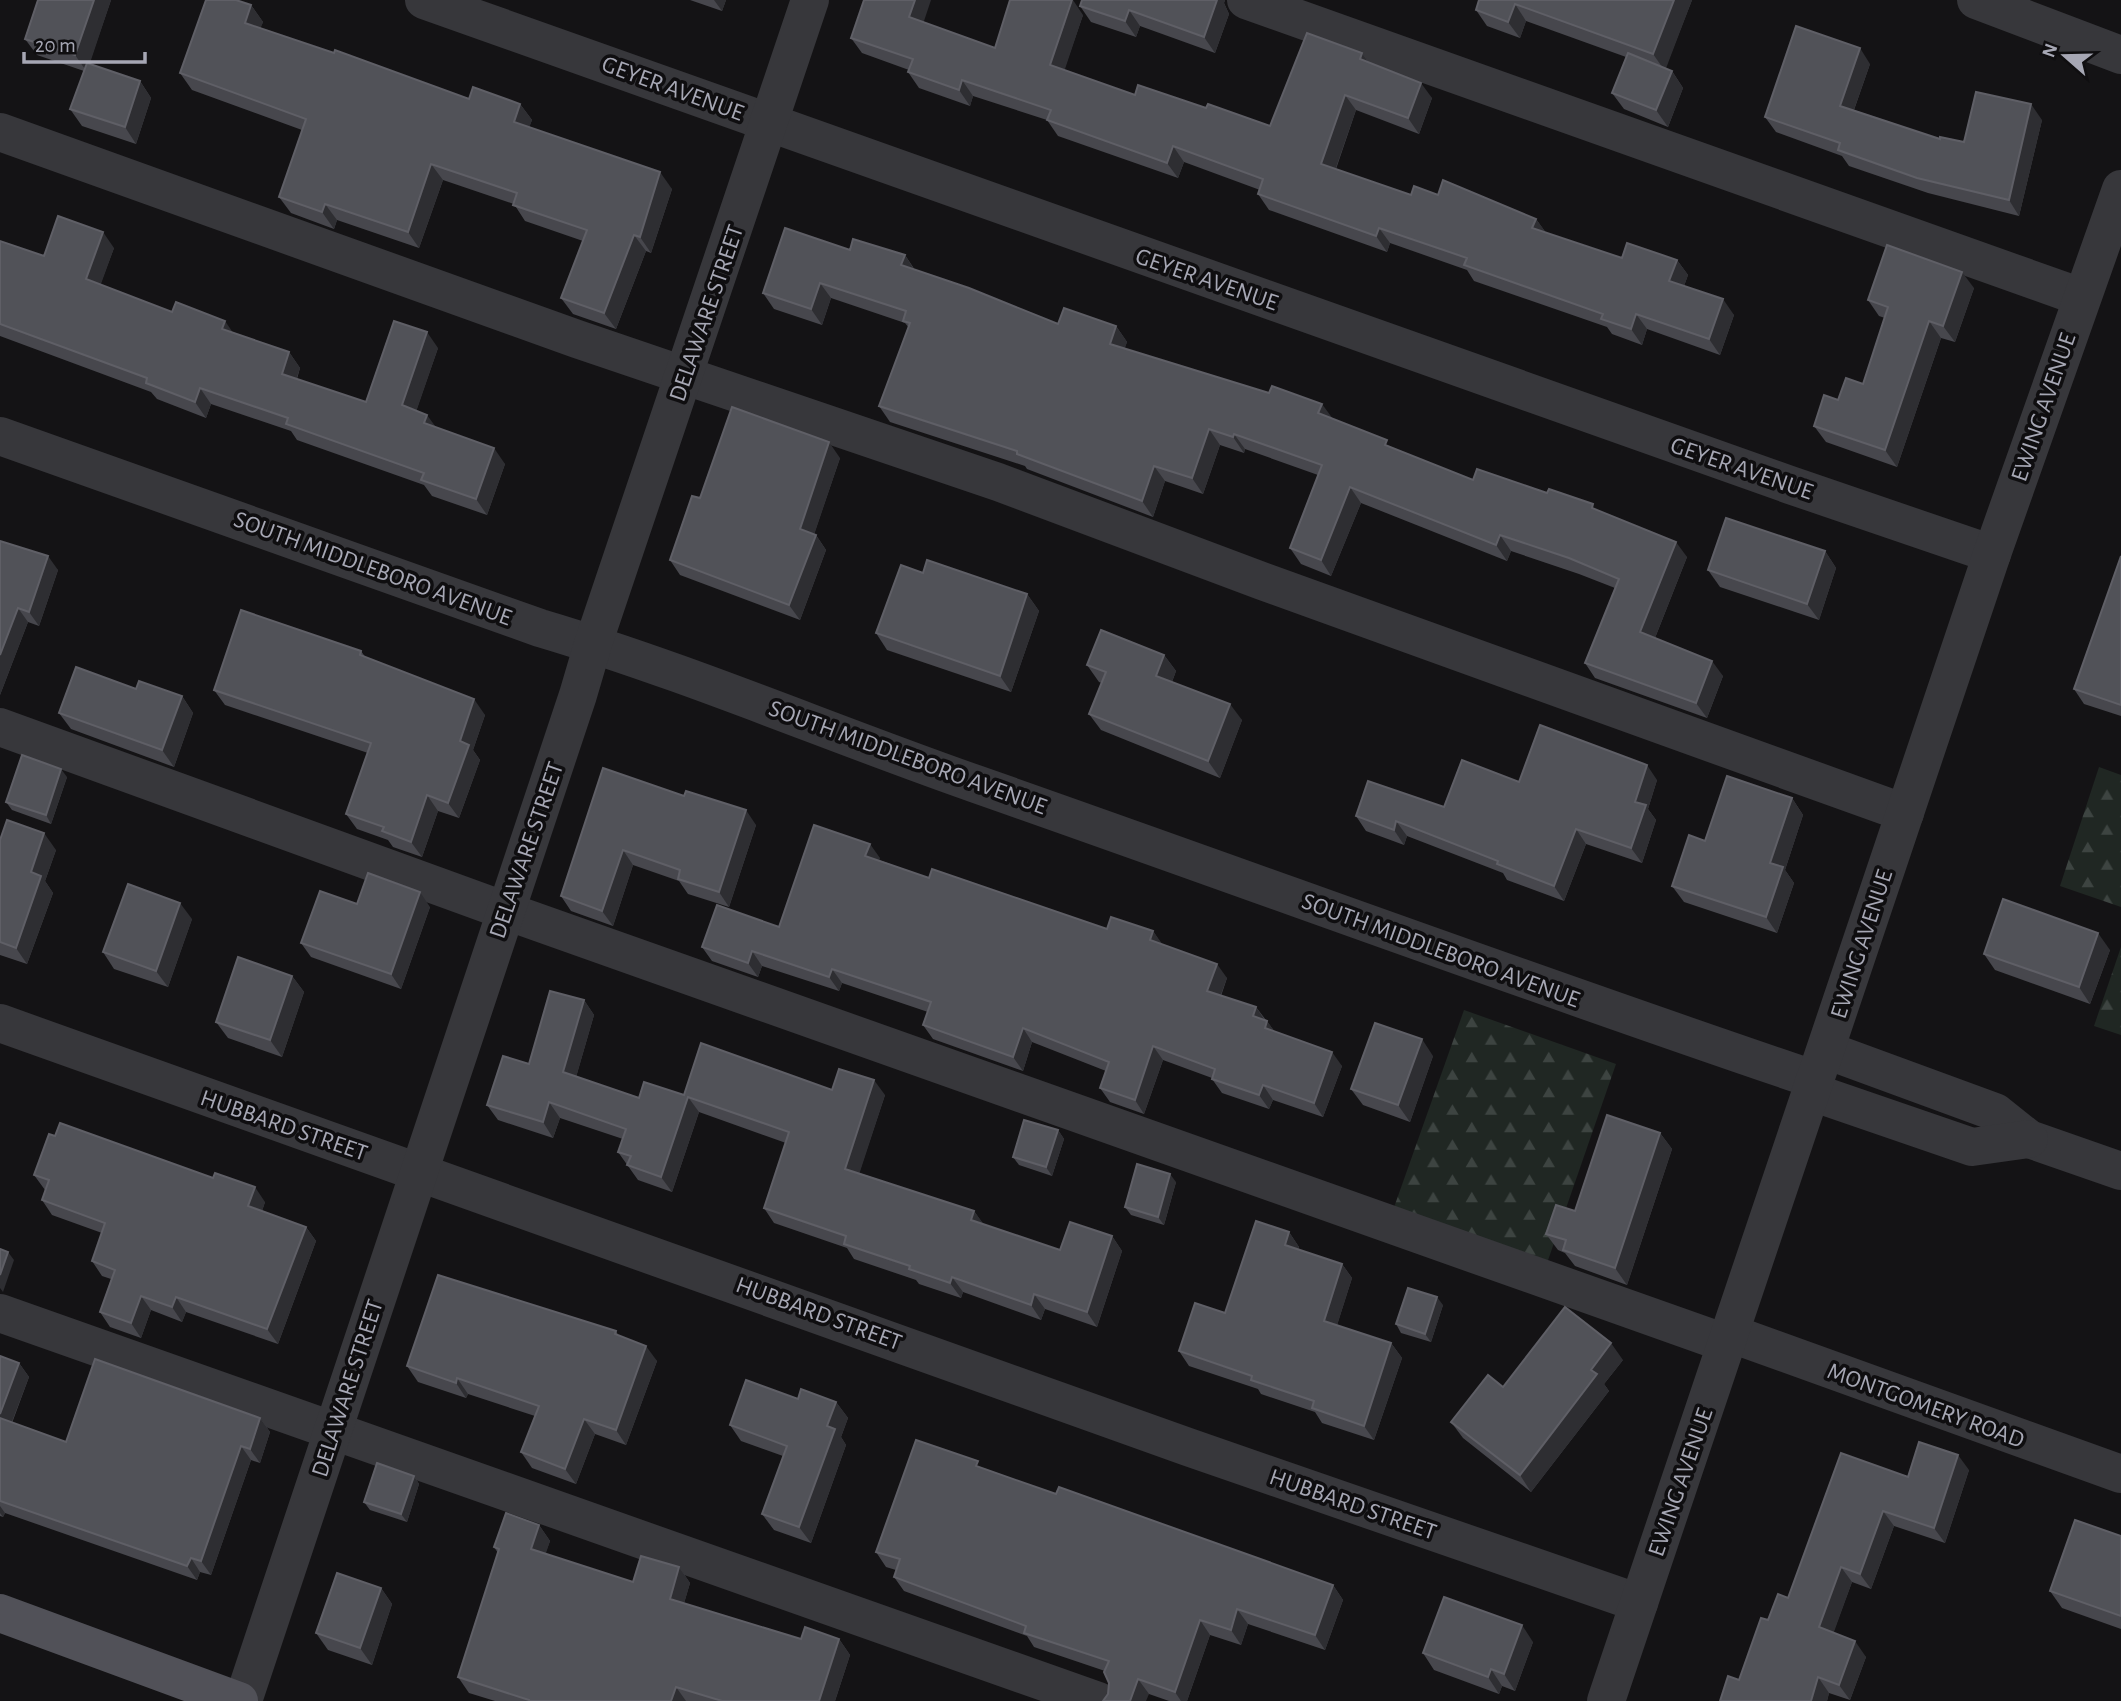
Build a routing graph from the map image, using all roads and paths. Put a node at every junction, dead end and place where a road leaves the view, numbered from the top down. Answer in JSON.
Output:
{"nodes":[{"id":1,"x":424,"y":0,"type":"edge"},
{"id":2,"x":810,"y":0,"type":"edge"},
{"id":3,"x":1246,"y":0,"type":"edge"},
{"id":4,"x":1976,"y":0,"type":"edge"},
{"id":5,"x":2121,"y":55,"type":"edge"},
{"id":6,"x":770,"y":124,"type":"junction"},
{"id":7,"x":0,"y":132,"type":"edge"},
{"id":8,"x":2121,"y":189,"type":"edge"},
{"id":9,"x":2081,"y":297,"type":"junction"},
{"id":10,"x":685,"y":375,"type":"junction"},
{"id":11,"x":0,"y":436,"type":"edge"},
{"id":12,"x":1992,"y":554,"type":"junction"},
{"id":13,"x":593,"y":644,"type":"junction"},
{"id":14,"x":0,"y":727,"type":"edge"},
{"id":15,"x":1905,"y":813,"type":"junction"},
{"id":16,"x":506,"y":911,"type":"junction"},
{"id":17,"x":0,"y":1023,"type":"edge"},
{"id":18,"x":1818,"y":1074,"type":"junction"},
{"id":19,"x":418,"y":1171,"type":"junction"},
{"id":20,"x":2121,"y":1171,"type":"edge"},
{"id":21,"x":0,"y":1313,"type":"edge"},
{"id":22,"x":1730,"y":1339,"type":"junction"},
{"id":23,"x":334,"y":1430,"type":"junction"},
{"id":24,"x":2121,"y":1474,"type":"edge"},
{"id":25,"x":1639,"y":1603,"type":"junction"},
{"id":26,"x":0,"y":1613,"type":"edge"},
{"id":27,"x":241,"y":1701,"type":"edge"},
{"id":28,"x":1098,"y":1701,"type":"edge"},
{"id":29,"x":1606,"y":1701,"type":"edge"}],
"edges":[{"from":1,"to":6,"type":"street","name":"GEYER AVENUE"},
{"from":2,"to":6,"type":"street","name":"DELAWARE STREET"},
{"from":3,"to":9,"type":"street"},
{"from":4,"to":5,"type":"street"},
{"from":6,"to":10,"type":"street","name":"DELAWARE STREET"},
{"from":6,"to":12,"type":"street","name":"GEYER AVENUE"},
{"from":7,"to":10,"type":"street"},
{"from":8,"to":9,"type":"street","name":"EWING AVENUE"},
{"from":9,"to":12,"type":"street","name":"EWING AVENUE"},
{"from":10,"to":13,"type":"street","name":"DELAWARE STREET"},
{"from":10,"to":15,"type":"street"},
{"from":11,"to":13,"type":"street","name":"SOUTH MIDDLEBORO AVENUE"},
{"from":12,"to":15,"type":"street","name":"EWING AVENUE"},
{"from":13,"to":16,"type":"street","name":"DELAWARE STREET"},
{"from":13,"to":18,"type":"street","name":"SOUTH MIDDLEBORO AVENUE"},
{"from":14,"to":16,"type":"street","name":"MONTGOMERY ROAD"},
{"from":15,"to":18,"type":"street","name":"EWING AVENUE"},
{"from":16,"to":19,"type":"street","name":"DELAWARE STREET"},
{"from":16,"to":22,"type":"street","name":"MONTGOMERY ROAD"},
{"from":17,"to":19,"type":"street","name":"HUBBARD STREET"},
{"from":18,"to":20,"type":"street","name":"SOUTH MIDDLEBORO AVENUE"},
{"from":18,"to":22,"type":"street","name":"EWING AVENUE"},
{"from":19,"to":23,"type":"street","name":"DELAWARE STREET"},
{"from":19,"to":25,"type":"street","name":"HUBBARD STREET"},
{"from":21,"to":23,"type":"street"},
{"from":22,"to":24,"type":"street","name":"MONTGOMERY ROAD"},
{"from":22,"to":25,"type":"street","name":"EWING AVENUE"},
{"from":23,"to":27,"type":"street","name":"DELAWARE STREET"},
{"from":23,"to":28,"type":"street"},
{"from":25,"to":29,"type":"street","name":"EWING AVENUE"},
{"from":26,"to":27,"type":"main road"}]}
